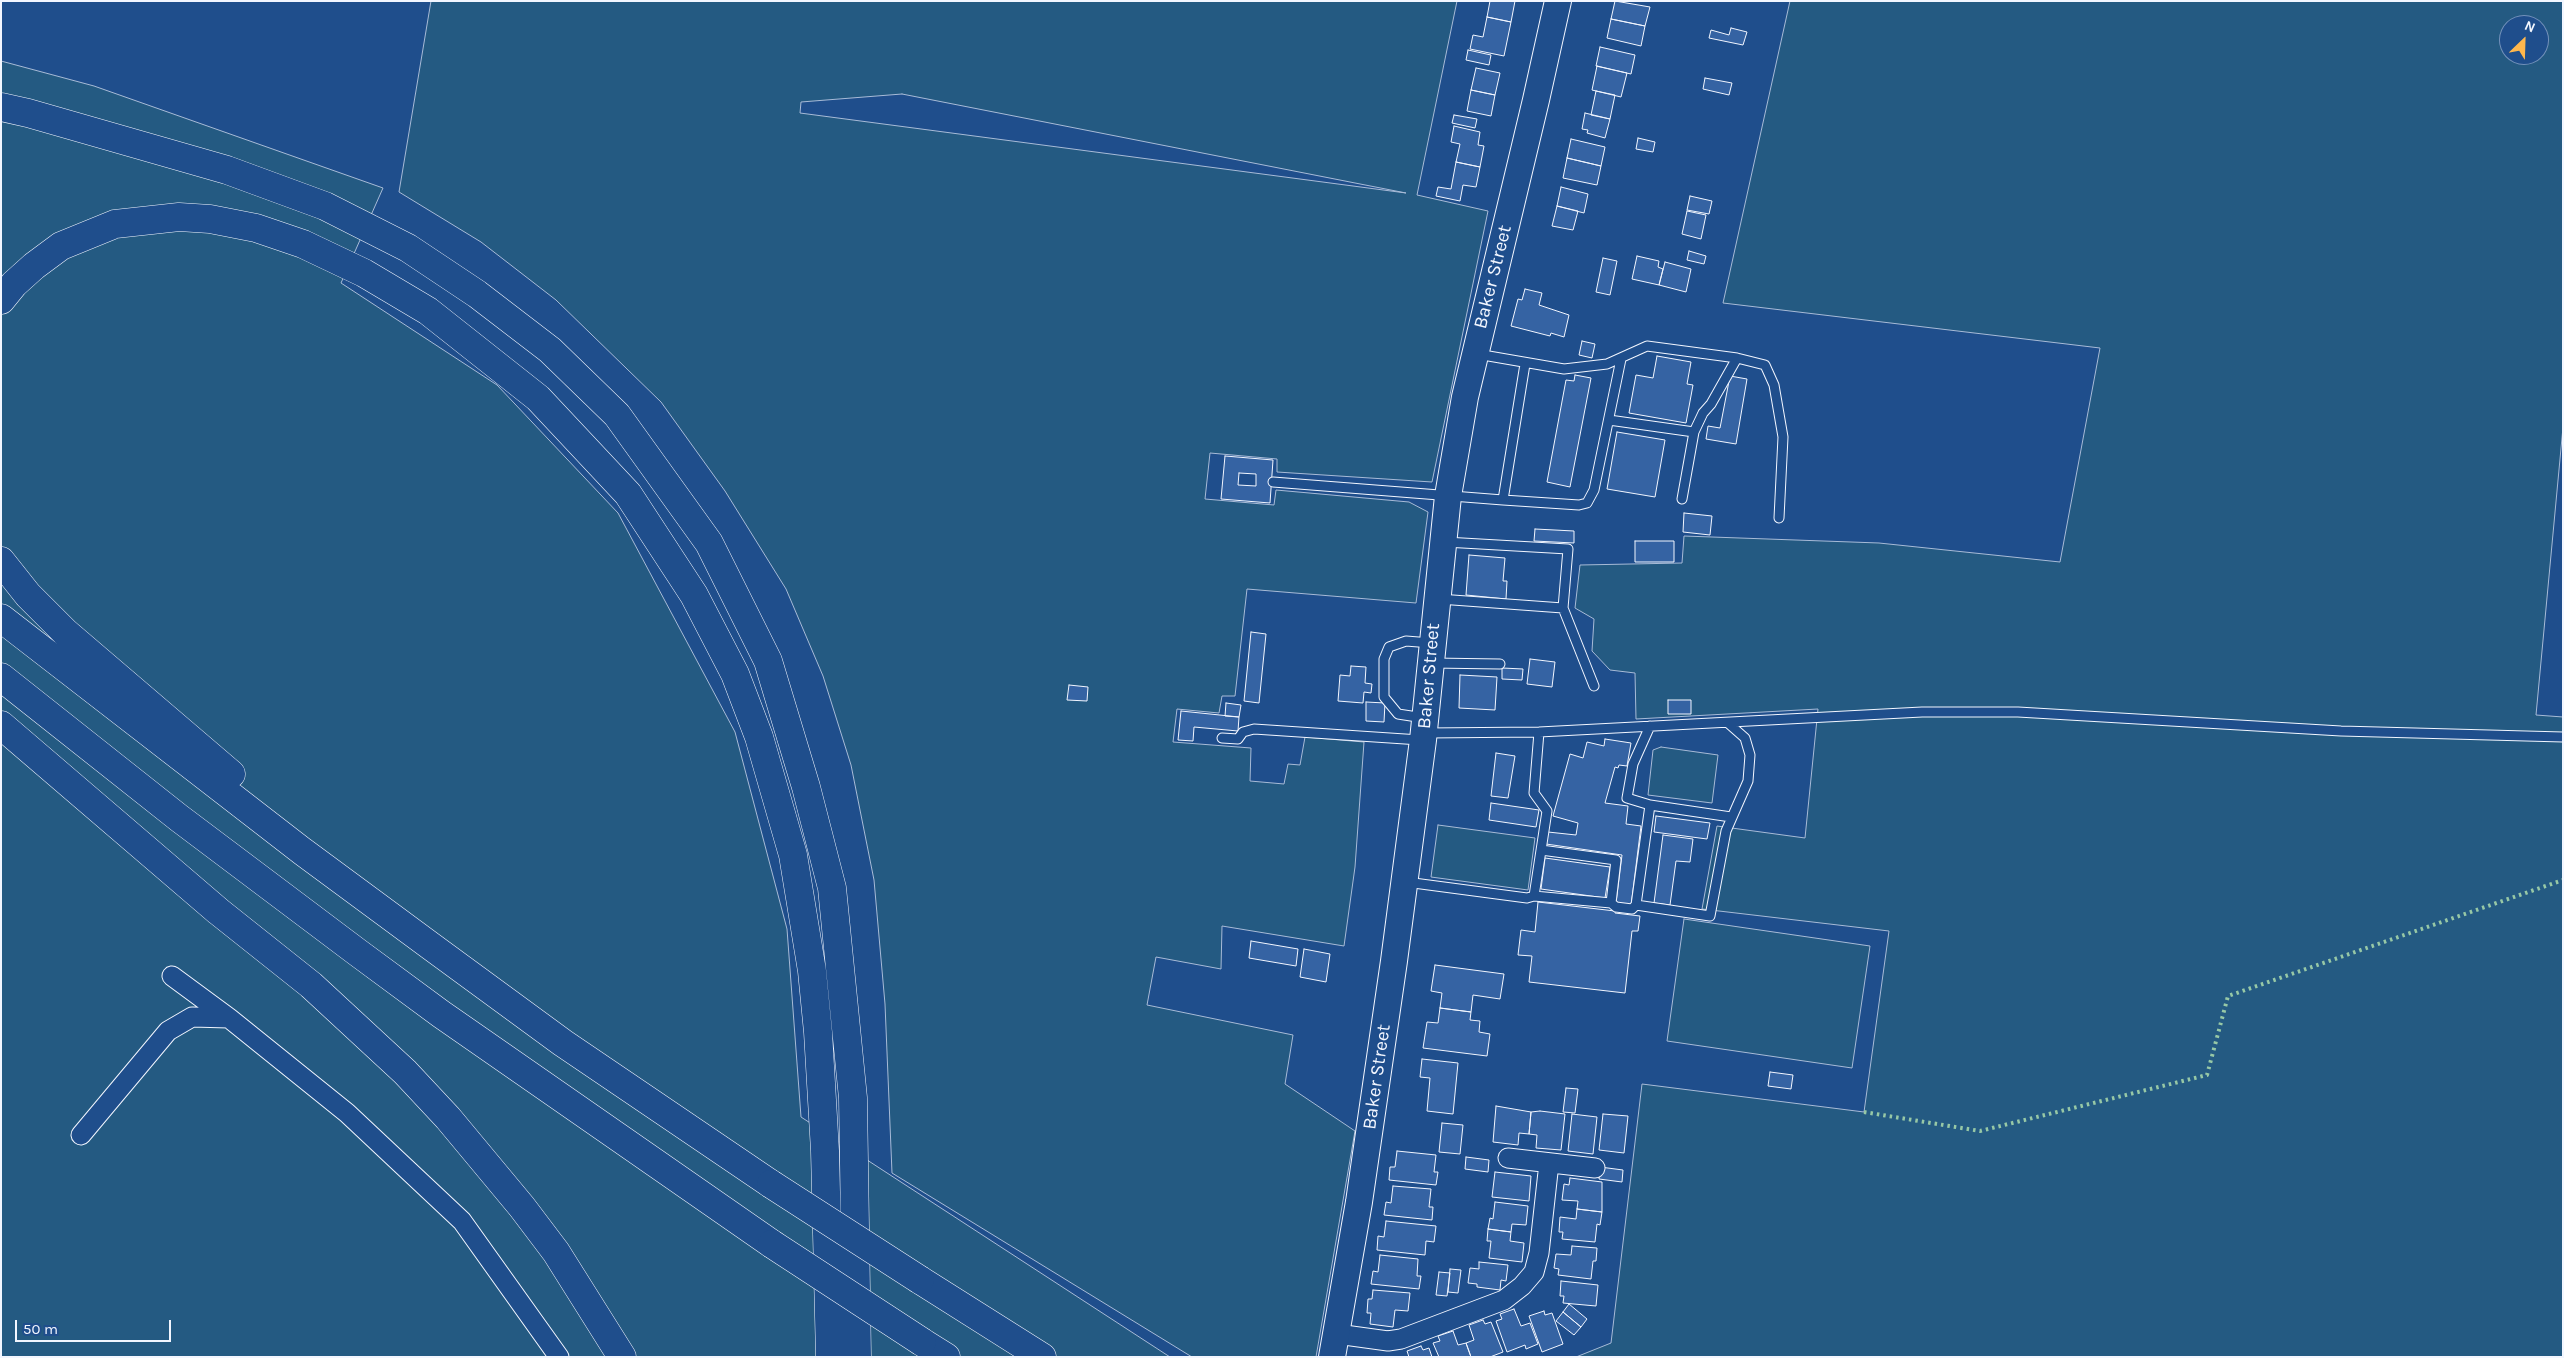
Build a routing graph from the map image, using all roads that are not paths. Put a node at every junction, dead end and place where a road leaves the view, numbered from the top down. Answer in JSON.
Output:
{"nodes":[{"id":1,"x":1558,"y":1,"type":"edge"},
{"id":2,"x":1,"y":107,"type":"edge"},
{"id":3,"x":1,"y":300,"type":"edge"},
{"id":4,"x":1474,"y":354,"type":"junction"},
{"id":5,"x":1737,"y":358,"type":"junction"},
{"id":6,"x":1621,"y":359,"type":"junction"},
{"id":7,"x":1525,"y":364,"type":"junction"},
{"id":8,"x":1608,"y":420,"type":"junction"},
{"id":9,"x":1694,"y":432,"type":"junction"},
{"id":10,"x":1273,"y":482,"type":"dead end"},
{"id":11,"x":1448,"y":496,"type":"junction"},
{"id":12,"x":1682,"y":499,"type":"dead end"},
{"id":13,"x":1503,"y":500,"type":"junction"},
{"id":14,"x":1779,"y":518,"type":"dead end"},
{"id":15,"x":1443,"y":542,"type":"junction"},
{"id":16,"x":1,"y":561,"type":"edge"},
{"id":17,"x":1436,"y":599,"type":"junction"},
{"id":18,"x":1562,"y":608,"type":"junction"},
{"id":19,"x":1,"y":618,"type":"edge"},
{"id":20,"x":1431,"y":653,"type":"junction"},
{"id":21,"x":1500,"y":664,"type":"dead end"},
{"id":22,"x":1,"y":677,"type":"edge"},
{"id":23,"x":1594,"y":686,"type":"dead end"},
{"id":24,"x":1728,"y":722,"type":"junction"},
{"id":25,"x":1,"y":725,"type":"edge"},
{"id":26,"x":1650,"y":726,"type":"junction"},
{"id":27,"x":1424,"y":730,"type":"junction"},
{"id":28,"x":1539,"y":732,"type":"junction"},
{"id":29,"x":2563,"y":737,"type":"edge"},
{"id":30,"x":1222,"y":738,"type":"dead end"},
{"id":31,"x":1650,"y":805,"type":"junction"},
{"id":32,"x":1731,"y":816,"type":"junction"},
{"id":33,"x":1541,"y":850,"type":"junction"},
{"id":34,"x":1404,"y":882,"type":"junction"},
{"id":35,"x":1534,"y":896,"type":"junction"},
{"id":36,"x":1610,"y":904,"type":"junction"},
{"id":37,"x":1636,"y":904,"type":"junction"},
{"id":38,"x":432,"y":947,"type":"junction"},
{"id":39,"x":172,"y":976,"type":"dead end"},
{"id":40,"x":229,"y":1018,"type":"junction"},
{"id":41,"x":81,"y":1135,"type":"dead end"},
{"id":42,"x":1508,"y":1158,"type":"dead end"},
{"id":43,"x":1549,"y":1163,"type":"junction"},
{"id":44,"x":1595,"y":1168,"type":"dead end"},
{"id":45,"x":1335,"y":1345,"type":"edge"},
{"id":46,"x":559,"y":1357,"type":"edge"},
{"id":47,"x":622,"y":1357,"type":"edge"},
{"id":48,"x":830,"y":1357,"type":"edge"},
{"id":49,"x":857,"y":1357,"type":"edge"},
{"id":50,"x":946,"y":1357,"type":"edge"},
{"id":51,"x":1042,"y":1357,"type":"edge"}],
"edges":[{"from":1,"to":4,"type":"main road","name":"Baker Street"},
{"from":2,"to":49,"type":"highway"},
{"from":3,"to":48,"type":"highway"},
{"from":4,"to":7,"type":"lane"},
{"from":4,"to":11,"type":"main road","name":"Baker Street"},
{"from":5,"to":6,"type":"lane"},
{"from":5,"to":9,"type":"lane"},
{"from":5,"to":14,"type":"lane"},
{"from":6,"to":7,"type":"lane"},
{"from":6,"to":8,"type":"lane"},
{"from":7,"to":13,"type":"lane"},
{"from":8,"to":9,"type":"lane"},
{"from":8,"to":13,"type":"lane"},
{"from":9,"to":12,"type":"lane"},
{"from":10,"to":11,"type":"lane"},
{"from":11,"to":13,"type":"lane"},
{"from":11,"to":15,"type":"main road","name":"Baker Street"},
{"from":15,"to":17,"type":"main road","name":"Baker Street"},
{"from":15,"to":18,"type":"lane"},
{"from":16,"to":38,"type":"highway"},
{"from":17,"to":18,"type":"lane"},
{"from":17,"to":20,"type":"main road","name":"Baker Street"},
{"from":18,"to":23,"type":"lane"},
{"from":19,"to":38,"type":"highway"},
{"from":20,"to":21,"type":"lane"},
{"from":20,"to":27,"type":"main road","name":"Baker Street"},
{"from":20,"to":27,"type":"lane"},
{"from":22,"to":50,"type":"highway","bridge":true},
{"from":24,"to":26,"type":"lane"},
{"from":24,"to":29,"type":"lane"},
{"from":24,"to":32,"type":"lane"},
{"from":25,"to":47,"type":"highway"},
{"from":26,"to":28,"type":"lane"},
{"from":26,"to":31,"type":"lane"},
{"from":27,"to":28,"type":"lane"},
{"from":27,"to":30,"type":"lane"},
{"from":27,"to":34,"type":"main road","name":"Baker Street"},
{"from":28,"to":33,"type":"lane"},
{"from":31,"to":32,"type":"lane"},
{"from":31,"to":37,"type":"lane"},
{"from":32,"to":37,"type":"lane"},
{"from":33,"to":35,"type":"lane"},
{"from":33,"to":36,"type":"lane"},
{"from":34,"to":35,"type":"lane"},
{"from":34,"to":45,"type":"main road","name":"Baker Street"},
{"from":35,"to":36,"type":"lane"},
{"from":36,"to":37,"type":"lane"},
{"from":38,"to":51,"type":"highway","bridge":true},
{"from":39,"to":40,"type":"street"},
{"from":40,"to":41,"type":"street"},
{"from":40,"to":46,"type":"street"},
{"from":42,"to":43,"type":"street"},
{"from":43,"to":44,"type":"street"},
{"from":43,"to":45,"type":"street"}]}
